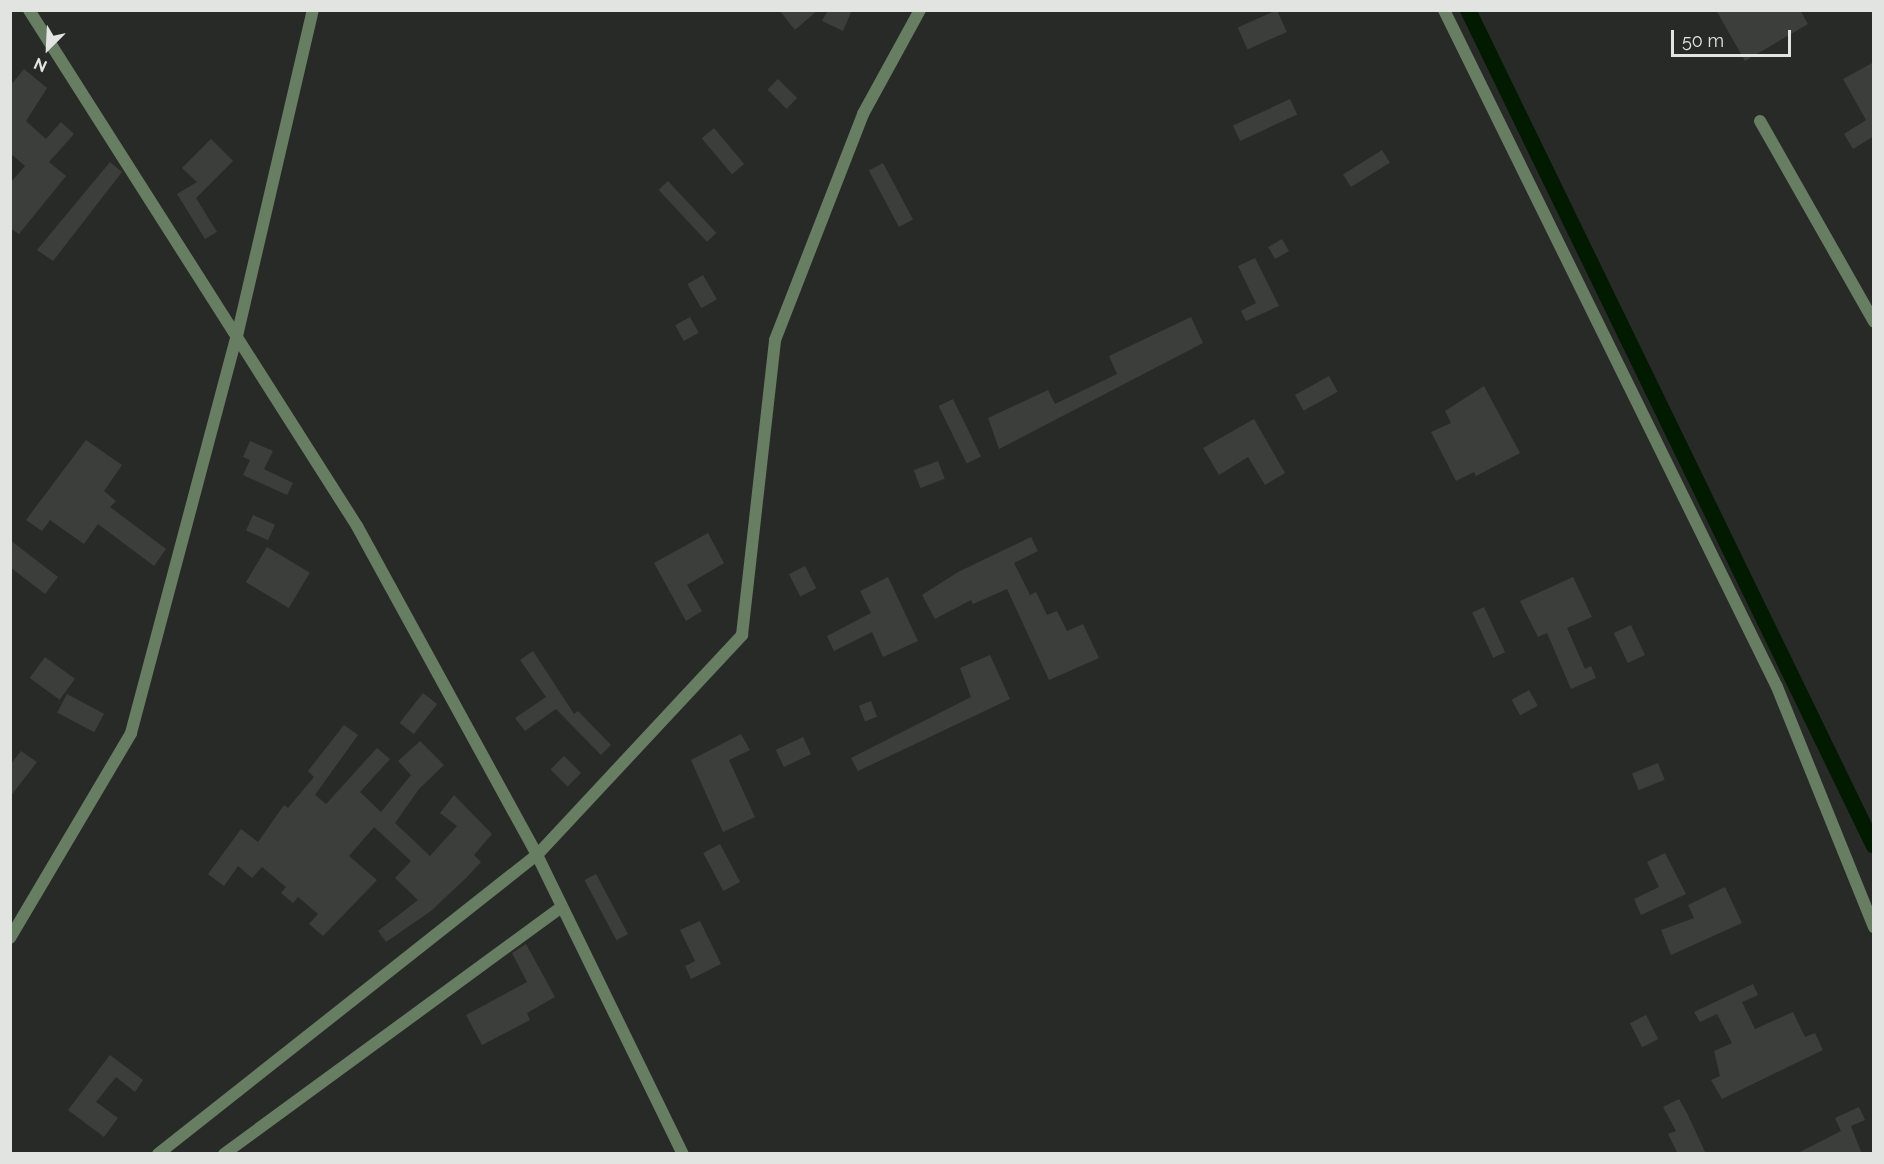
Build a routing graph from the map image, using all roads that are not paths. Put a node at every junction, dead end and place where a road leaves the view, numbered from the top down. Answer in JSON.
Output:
{"nodes":[{"id":1,"x":29,"y":10,"type":"edge"},
{"id":2,"x":313,"y":10,"type":"edge"},
{"id":3,"x":920,"y":10,"type":"edge"},
{"id":4,"x":1444,"y":10,"type":"edge"},
{"id":5,"x":1760,"y":121,"type":"dead end"},
{"id":6,"x":1874,"y":322,"type":"edge"},
{"id":7,"x":237,"y":336,"type":"junction"},
{"id":8,"x":537,"y":855,"type":"junction"},
{"id":9,"x":560,"y":908,"type":"junction"},
{"id":10,"x":1874,"y":927,"type":"edge"},
{"id":11,"x":10,"y":938,"type":"edge"},
{"id":12,"x":158,"y":1154,"type":"edge"},
{"id":13,"x":224,"y":1154,"type":"edge"},
{"id":14,"x":683,"y":1154,"type":"edge"}],
"edges":[{"from":1,"to":7,"type":"street"},
{"from":2,"to":7,"type":"street"},
{"from":3,"to":8,"type":"street"},
{"from":4,"to":10,"type":"street"},
{"from":5,"to":6,"type":"street"},
{"from":7,"to":8,"type":"street"},
{"from":7,"to":11,"type":"street"},
{"from":8,"to":9,"type":"street"},
{"from":8,"to":12,"type":"street"},
{"from":9,"to":13,"type":"street"},
{"from":9,"to":14,"type":"street"}]}
